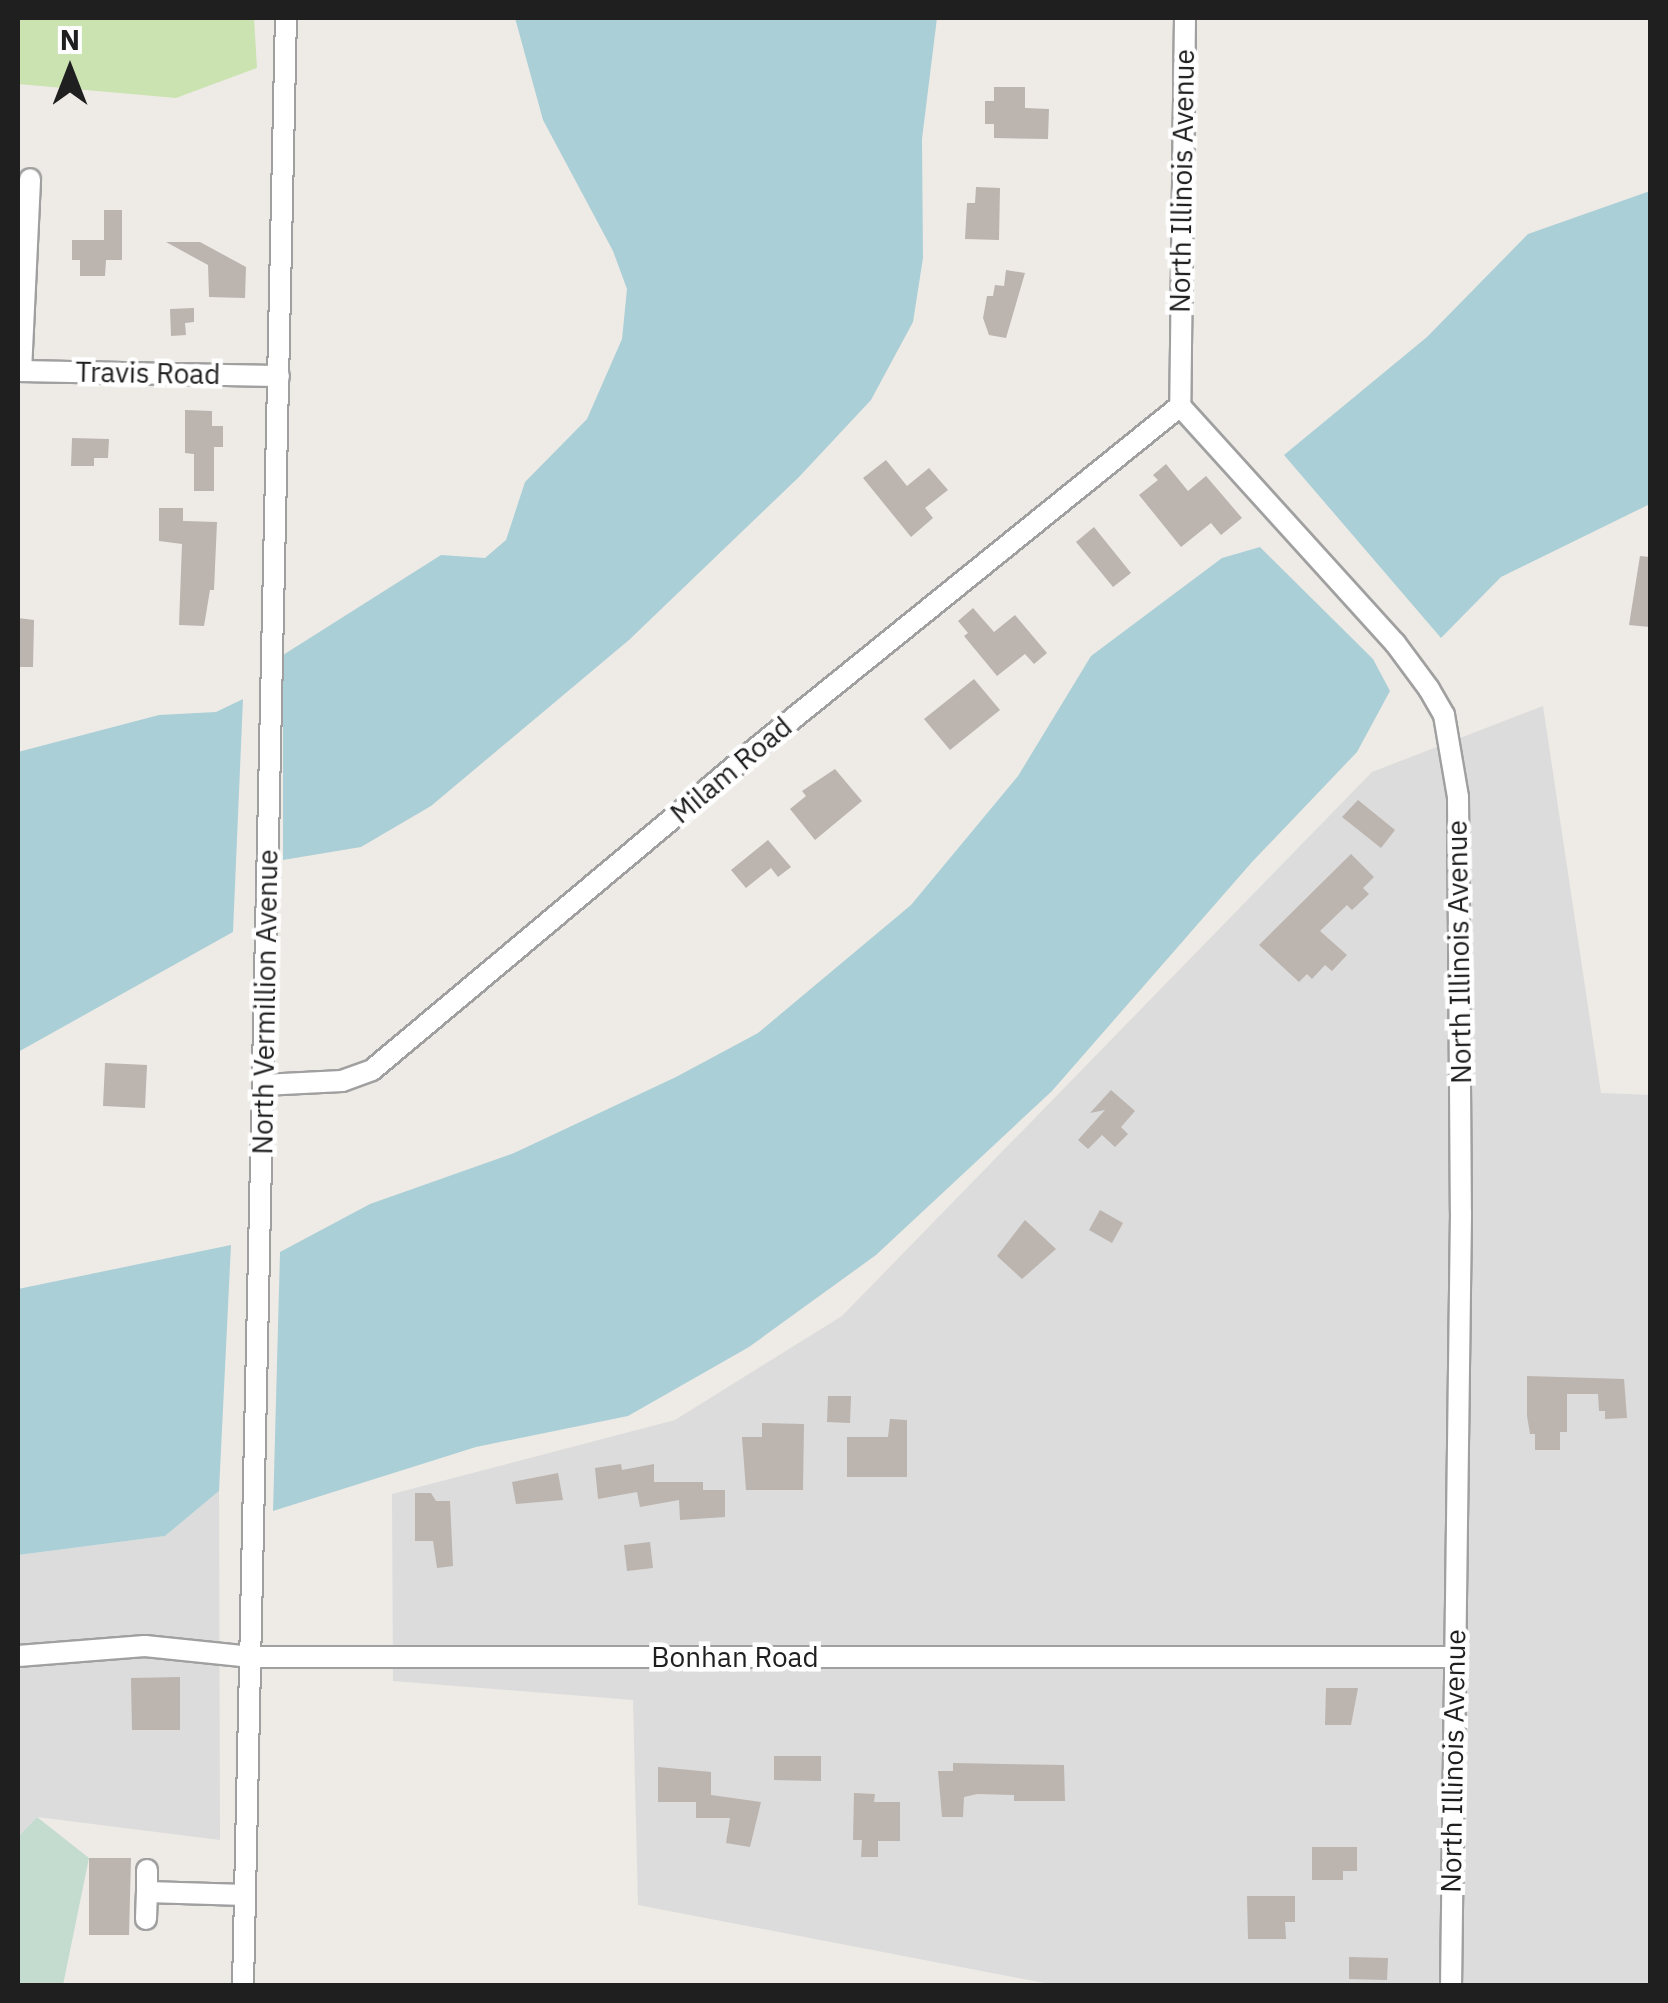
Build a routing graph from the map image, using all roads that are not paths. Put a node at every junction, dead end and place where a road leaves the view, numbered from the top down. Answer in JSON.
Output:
{"nodes":[{"id":1,"x":286,"y":18,"type":"edge"},
{"id":2,"x":1184,"y":18,"type":"edge"},
{"id":3,"x":30,"y":180,"type":"dead end"},
{"id":4,"x":20,"y":371,"type":"edge"},
{"id":5,"x":279,"y":376,"type":"junction"},
{"id":6,"x":1180,"y":406,"type":"junction"},
{"id":7,"x":263,"y":1084,"type":"junction"},
{"id":8,"x":18,"y":1656,"type":"edge"},
{"id":9,"x":250,"y":1658,"type":"junction"},
{"id":10,"x":1454,"y":1658,"type":"junction"},
{"id":11,"x":147,"y":1870,"type":"dead end"},
{"id":12,"x":147,"y":1892,"type":"junction"},
{"id":13,"x":245,"y":1895,"type":"junction"},
{"id":14,"x":146,"y":1919,"type":"dead end"},
{"id":15,"x":243,"y":1986,"type":"edge"},
{"id":16,"x":1451,"y":1986,"type":"edge"}],
"edges":[{"from":1,"to":5,"type":"street","name":"North Vermillion Avenue"},
{"from":2,"to":6,"type":"street","name":"North Illinois Avenue"},
{"from":3,"to":4,"type":"street"},
{"from":4,"to":5,"type":"street","name":"Travis Road"},
{"from":5,"to":7,"type":"street","name":"North Vermillion Avenue"},
{"from":6,"to":7,"type":"street","name":"Milam Road"},
{"from":6,"to":10,"type":"street","name":"North Illinois Avenue"},
{"from":7,"to":9,"type":"street","name":"North Vermillion Avenue"},
{"from":8,"to":9,"type":"street","name":"Bonhan Road"},
{"from":9,"to":10,"type":"street","name":"Bonhan Road"},
{"from":9,"to":13,"type":"street","name":"North Vermillion Avenue"},
{"from":10,"to":16,"type":"street","name":"North Illinois Avenue"},
{"from":11,"to":12,"type":"street"},
{"from":12,"to":13,"type":"street"},
{"from":12,"to":14,"type":"street"},
{"from":13,"to":15,"type":"street","name":"North Vermillion Avenue"}]}
